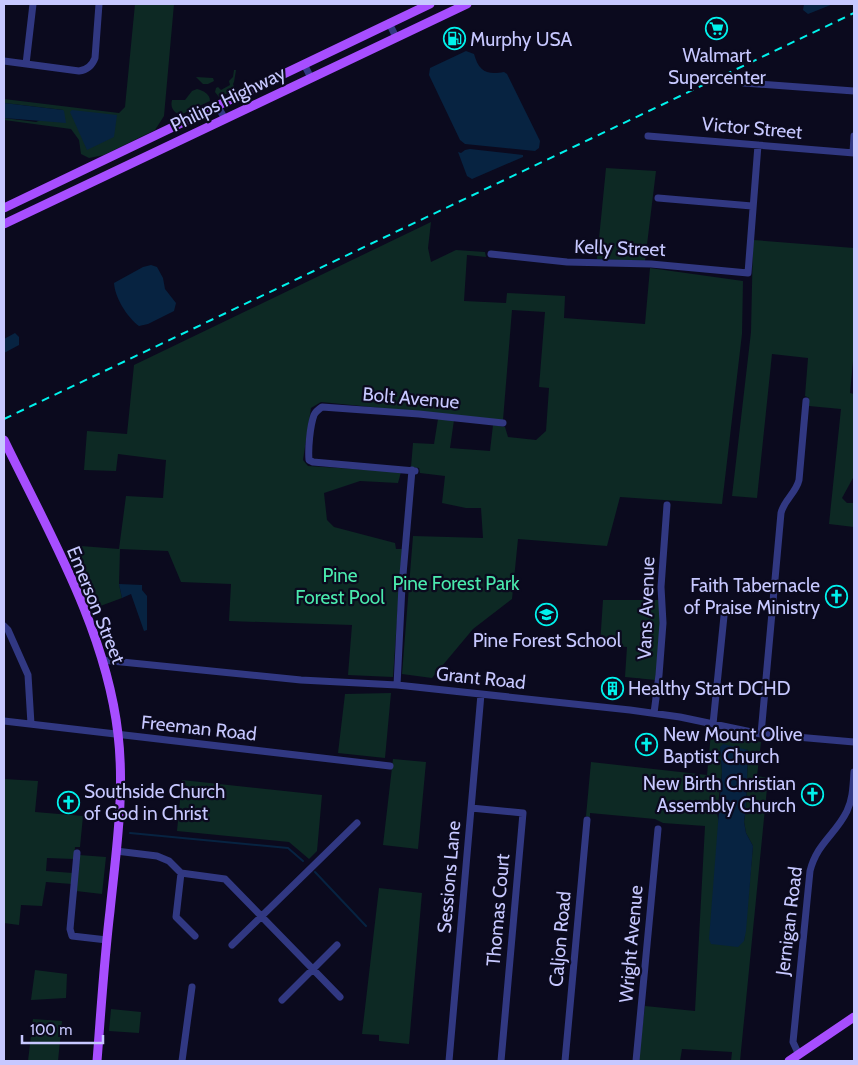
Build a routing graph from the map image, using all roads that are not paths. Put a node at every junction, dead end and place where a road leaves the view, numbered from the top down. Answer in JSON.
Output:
{"nodes":[{"id":1,"x":33,"y":4,"type":"edge"},
{"id":2,"x":99,"y":4,"type":"edge"},
{"id":3,"x":430,"y":4,"type":"edge"},
{"id":4,"x":467,"y":4,"type":"edge"},
{"id":5,"x":389,"y":23,"type":"junction"},
{"id":6,"x":396,"y":38,"type":"junction"},
{"id":7,"x":4,"y":61,"type":"edge"},
{"id":8,"x":26,"y":64,"type":"junction"},
{"id":9,"x":304,"y":64,"type":"junction"},
{"id":10,"x":311,"y":78,"type":"junction"},
{"id":11,"x":744,"y":83,"type":"dead end"},
{"id":12,"x":854,"y":91,"type":"edge"},
{"id":13,"x":217,"y":105,"type":"junction"},
{"id":14,"x":224,"y":119,"type":"junction"},
{"id":15,"x":648,"y":136,"type":"dead end"},
{"id":16,"x":854,"y":136,"type":"edge"},
{"id":17,"x":758,"y":145,"type":"junction"},
{"id":18,"x":854,"y":153,"type":"edge"},
{"id":19,"x":85,"y":168,"type":"junction"},
{"id":20,"x":93,"y":182,"type":"junction"},
{"id":21,"x":658,"y":198,"type":"dead end"},
{"id":22,"x":752,"y":206,"type":"junction"},
{"id":23,"x":4,"y":208,"type":"edge"},
{"id":24,"x":4,"y":224,"type":"edge"},
{"id":25,"x":491,"y":254,"type":"dead end"},
{"id":26,"x":806,"y":401,"type":"dead end"},
{"id":27,"x":503,"y":423,"type":"dead end"},
{"id":28,"x":4,"y":440,"type":"edge"},
{"id":29,"x":667,"y":505,"type":"dead end"},
{"id":30,"x":724,"y":616,"type":"dead end"},
{"id":31,"x":4,"y":626,"type":"edge"},
{"id":32,"x":102,"y":660,"type":"junction"},
{"id":33,"x":397,"y":685,"type":"junction"},
{"id":34,"x":481,"y":694,"type":"junction"},
{"id":35,"x":654,"y":713,"type":"junction"},
{"id":36,"x":4,"y":721,"type":"edge"},
{"id":37,"x":31,"y":724,"type":"junction"},
{"id":38,"x":713,"y":724,"type":"junction"},
{"id":39,"x":761,"y":734,"type":"junction"},
{"id":40,"x":118,"y":735,"type":"junction"},
{"id":41,"x":854,"y":742,"type":"edge"},
{"id":42,"x":390,"y":766,"type":"dead end"},
{"id":43,"x":854,"y":772,"type":"edge"},
{"id":44,"x":471,"y":808,"type":"junction"},
{"id":45,"x":587,"y":820,"type":"dead end"},
{"id":46,"x":357,"y":823,"type":"dead end"},
{"id":47,"x":658,"y":830,"type":"dead end"},
{"id":48,"x":116,"y":851,"type":"junction"},
{"id":49,"x":77,"y":854,"type":"dead end"},
{"id":50,"x":181,"y":873,"type":"junction"},
{"id":51,"x":262,"y":916,"type":"junction"},
{"id":52,"x":194,"y":936,"type":"dead end"},
{"id":53,"x":107,"y":940,"type":"junction"},
{"id":54,"x":232,"y":945,"type":"dead end"},
{"id":55,"x":337,"y":945,"type":"dead end"},
{"id":56,"x":313,"y":969,"type":"junction"},
{"id":57,"x":192,"y":987,"type":"dead end"},
{"id":58,"x":340,"y":998,"type":"dead end"},
{"id":59,"x":282,"y":1000,"type":"dead end"},
{"id":60,"x":854,"y":1017,"type":"edge"},
{"id":61,"x":799,"y":1055,"type":"junction"},
{"id":62,"x":97,"y":1061,"type":"edge"},
{"id":63,"x":182,"y":1061,"type":"edge"},
{"id":64,"x":449,"y":1061,"type":"edge"},
{"id":65,"x":501,"y":1061,"type":"edge"},
{"id":66,"x":565,"y":1061,"type":"edge"},
{"id":67,"x":636,"y":1061,"type":"edge"},
{"id":68,"x":789,"y":1061,"type":"edge"}],
"edges":[{"from":1,"to":8,"type":"street"},
{"from":2,"to":8,"type":"street"},
{"from":3,"to":5,"type":"main road","name":"Philips Highway"},
{"from":4,"to":6,"type":"main road","name":"Philips Highway"},
{"from":5,"to":6,"type":"street"},
{"from":5,"to":9,"type":"main road","name":"Philips Highway"},
{"from":6,"to":10,"type":"main road","name":"Philips Highway"},
{"from":7,"to":8,"type":"street"},
{"from":9,"to":10,"type":"street"},
{"from":9,"to":13,"type":"main road","name":"Philips Highway"},
{"from":10,"to":14,"type":"main road","name":"Philips Highway"},
{"from":11,"to":12,"type":"street"},
{"from":13,"to":14,"type":"street"},
{"from":13,"to":19,"type":"main road","name":"Philips Highway"},
{"from":14,"to":20,"type":"main road","name":"Philips Highway"},
{"from":15,"to":17,"type":"street","name":"Victor Street"},
{"from":16,"to":18,"type":"street"},
{"from":17,"to":18,"type":"street","name":"Victor Street"},
{"from":17,"to":22,"type":"street"},
{"from":19,"to":20,"type":"street"},
{"from":19,"to":23,"type":"main road","name":"Philips Highway"},
{"from":20,"to":24,"type":"main road","name":"Philips Highway"},
{"from":21,"to":22,"type":"street"},
{"from":22,"to":25,"type":"street","name":"Kelly Street"},
{"from":26,"to":39,"type":"street"},
{"from":27,"to":33,"type":"street","name":"Bolt Avenue"},
{"from":28,"to":32,"type":"main road","name":"Emerson Street"},
{"from":29,"to":35,"type":"street","name":"Vans Avenue"},
{"from":30,"to":38,"type":"street"},
{"from":31,"to":37,"type":"street"},
{"from":32,"to":33,"type":"street","name":"Grant Road"},
{"from":32,"to":40,"type":"main road","name":"Emerson Street"},
{"from":33,"to":34,"type":"street","name":"Grant Road"},
{"from":34,"to":35,"type":"street","name":"Grant Road"},
{"from":34,"to":44,"type":"street","name":"Sessions Lane"},
{"from":35,"to":38,"type":"street","name":"Grant Road"},
{"from":36,"to":37,"type":"street","name":"Freeman Road"},
{"from":37,"to":40,"type":"street","name":"Freeman Road"},
{"from":38,"to":39,"type":"street","name":"Grant Road"},
{"from":39,"to":41,"type":"street","name":"Grant Road"},
{"from":40,"to":42,"type":"street","name":"Freeman Road"},
{"from":40,"to":48,"type":"main road","name":"Emerson Street"},
{"from":43,"to":61,"type":"street","name":"Jernigan Road"},
{"from":44,"to":64,"type":"street","name":"Sessions Lane"},
{"from":44,"to":65,"type":"street","name":"Thomas Court"},
{"from":45,"to":66,"type":"street","name":"Caljon Road"},
{"from":46,"to":51,"type":"street"},
{"from":47,"to":67,"type":"street","name":"Wright Avenue"},
{"from":48,"to":50,"type":"street"},
{"from":48,"to":53,"type":"main road","name":"Emerson Street"},
{"from":49,"to":53,"type":"street"},
{"from":50,"to":51,"type":"street"},
{"from":50,"to":52,"type":"street"},
{"from":51,"to":54,"type":"street"},
{"from":51,"to":56,"type":"street"},
{"from":53,"to":62,"type":"main road","name":"Emerson Street"},
{"from":55,"to":56,"type":"street"},
{"from":56,"to":58,"type":"street"},
{"from":56,"to":59,"type":"street"},
{"from":57,"to":63,"type":"street"},
{"from":60,"to":61,"type":"main road"},
{"from":61,"to":68,"type":"main road"}]}
